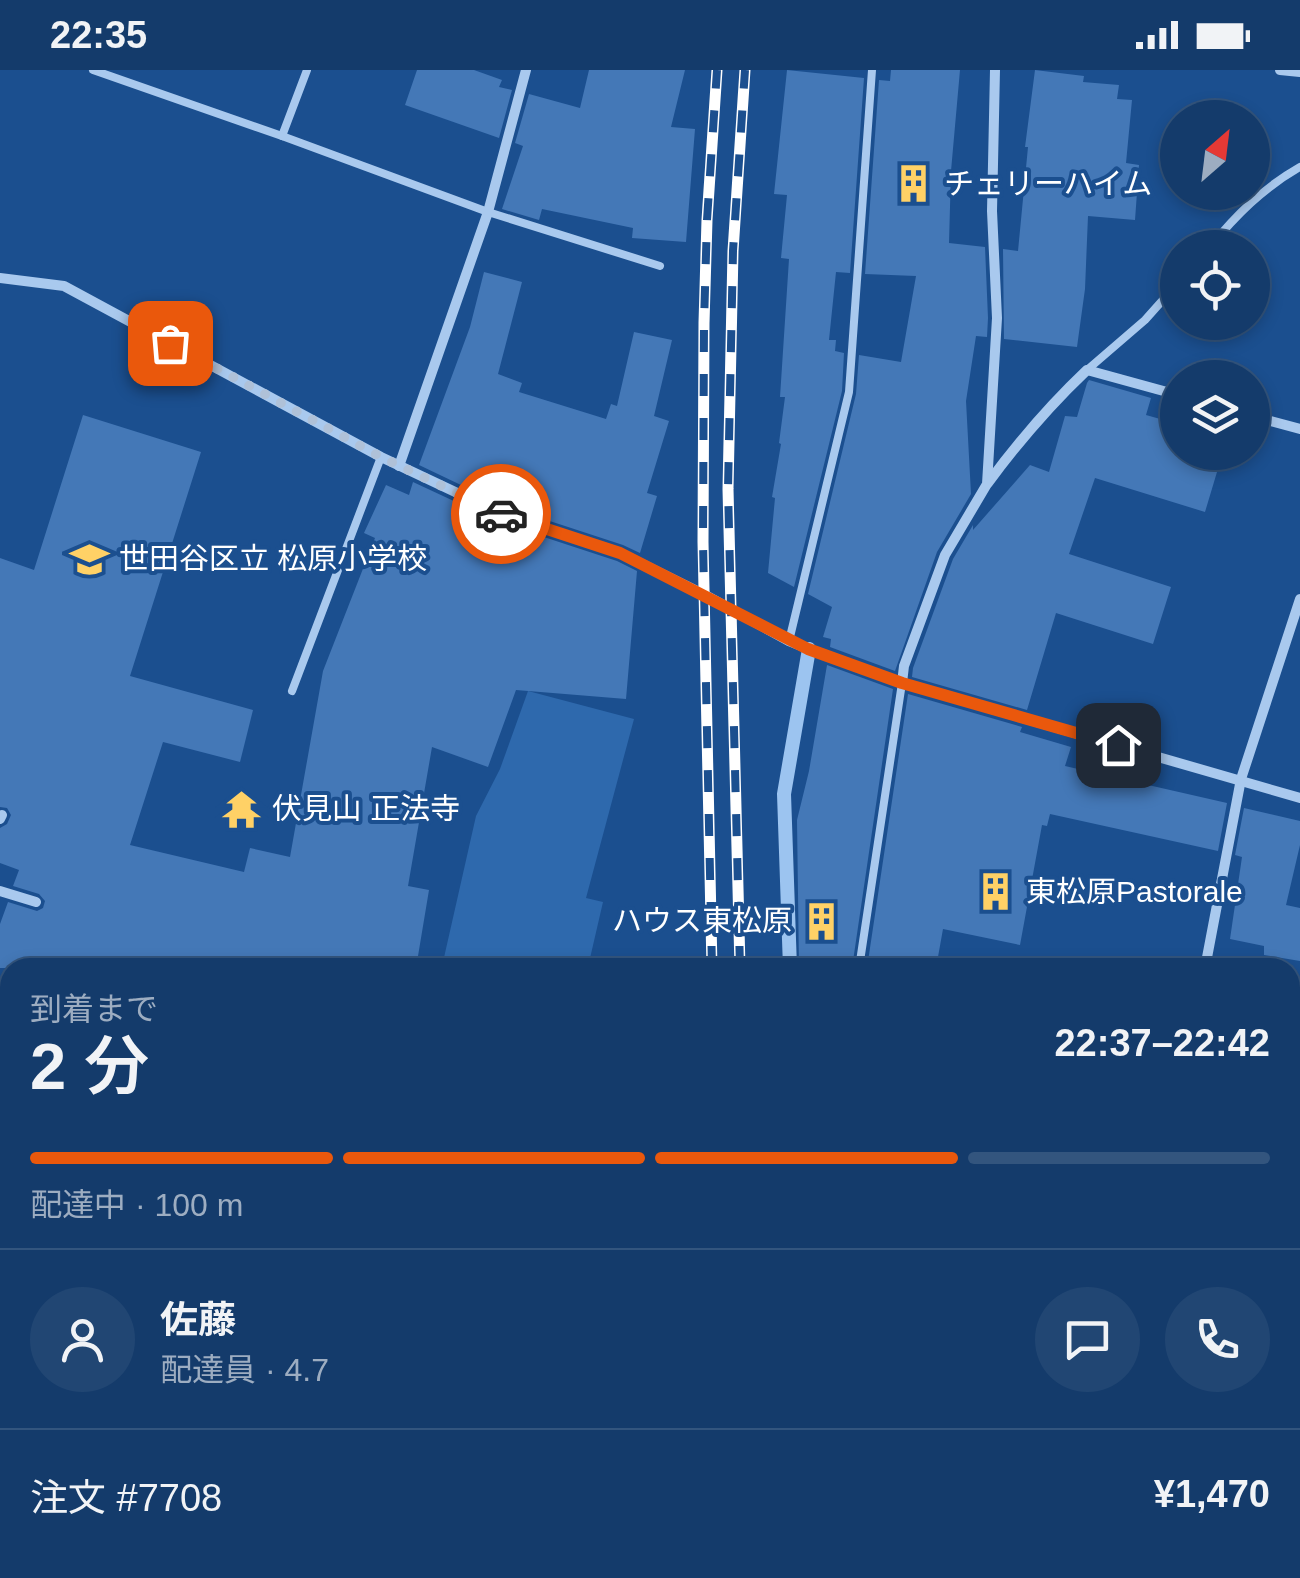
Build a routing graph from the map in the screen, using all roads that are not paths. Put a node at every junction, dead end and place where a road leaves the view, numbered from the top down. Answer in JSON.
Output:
{"nodes":[{"id":1,"x":92,"y":70,"type":"edge"},
{"id":2,"x":307,"y":70,"type":"edge"},
{"id":3,"x":526,"y":70,"type":"edge"},
{"id":4,"x":872,"y":70,"type":"edge"},
{"id":5,"x":995,"y":70,"type":"edge"},
{"id":6,"x":1280,"y":70,"type":"edge"},
{"id":7,"x":1300,"y":72,"type":"edge"},
{"id":8,"x":282,"y":136,"type":"junction"},
{"id":9,"x":1300,"y":166,"type":"edge"},
{"id":10,"x":488,"y":212,"type":"junction"},
{"id":11,"x":1224,"y":230,"type":"edge"},
{"id":12,"x":660,"y":266,"type":"dead end"},
{"id":13,"x":0,"y":278,"type":"edge"},
{"id":14,"x":1160,"y":303,"type":"edge"},
{"id":15,"x":1087,"y":370,"type":"junction"},
{"id":16,"x":1160,"y":391,"type":"edge"},
{"id":17,"x":1270,"y":421,"type":"edge"},
{"id":18,"x":1300,"y":430,"type":"edge"},
{"id":19,"x":381,"y":457,"type":"junction"},
{"id":20,"x":399,"y":466,"type":"junction"},
{"id":21,"x":988,"y":484,"type":"junction"},
{"id":22,"x":1300,"y":599,"type":"edge"},
{"id":23,"x":789,"y":641,"type":"junction"},
{"id":24,"x":902,"y":683,"type":"junction"},
{"id":25,"x":292,"y":691,"type":"dead end"},
{"id":26,"x":1240,"y":780,"type":"junction"},
{"id":27,"x":1300,"y":798,"type":"edge"},
{"id":28,"x":0,"y":891,"type":"edge"},
{"id":29,"x":36,"y":902,"type":"dead end"},
{"id":30,"x":861,"y":958,"type":"edge"},
{"id":31,"x":1207,"y":958,"type":"edge"}],
"edges":[{"from":1,"to":8,"type":"lane"},
{"from":2,"to":8,"type":"lane"},
{"from":3,"to":10,"type":"street"},
{"from":4,"to":23,"type":"lane"},
{"from":5,"to":21,"type":"street"},
{"from":6,"to":7,"type":"street"},
{"from":8,"to":10,"type":"lane"},
{"from":9,"to":11,"type":"lane"},
{"from":10,"to":12,"type":"lane"},
{"from":10,"to":20,"type":"street"},
{"from":13,"to":19,"type":"street"},
{"from":14,"to":15,"type":"lane"},
{"from":15,"to":16,"type":"street"},
{"from":15,"to":21,"type":"street"},
{"from":17,"to":18,"type":"street"},
{"from":19,"to":20,"type":"street"},
{"from":19,"to":25,"type":"lane"},
{"from":20,"to":23,"type":"street"},
{"from":21,"to":24,"type":"street"},
{"from":22,"to":26,"type":"street"},
{"from":23,"to":24,"type":"street"},
{"from":24,"to":26,"type":"street"},
{"from":24,"to":30,"type":"lane"},
{"from":26,"to":27,"type":"street"},
{"from":26,"to":31,"type":"street"},
{"from":28,"to":29,"type":"street"}]}
